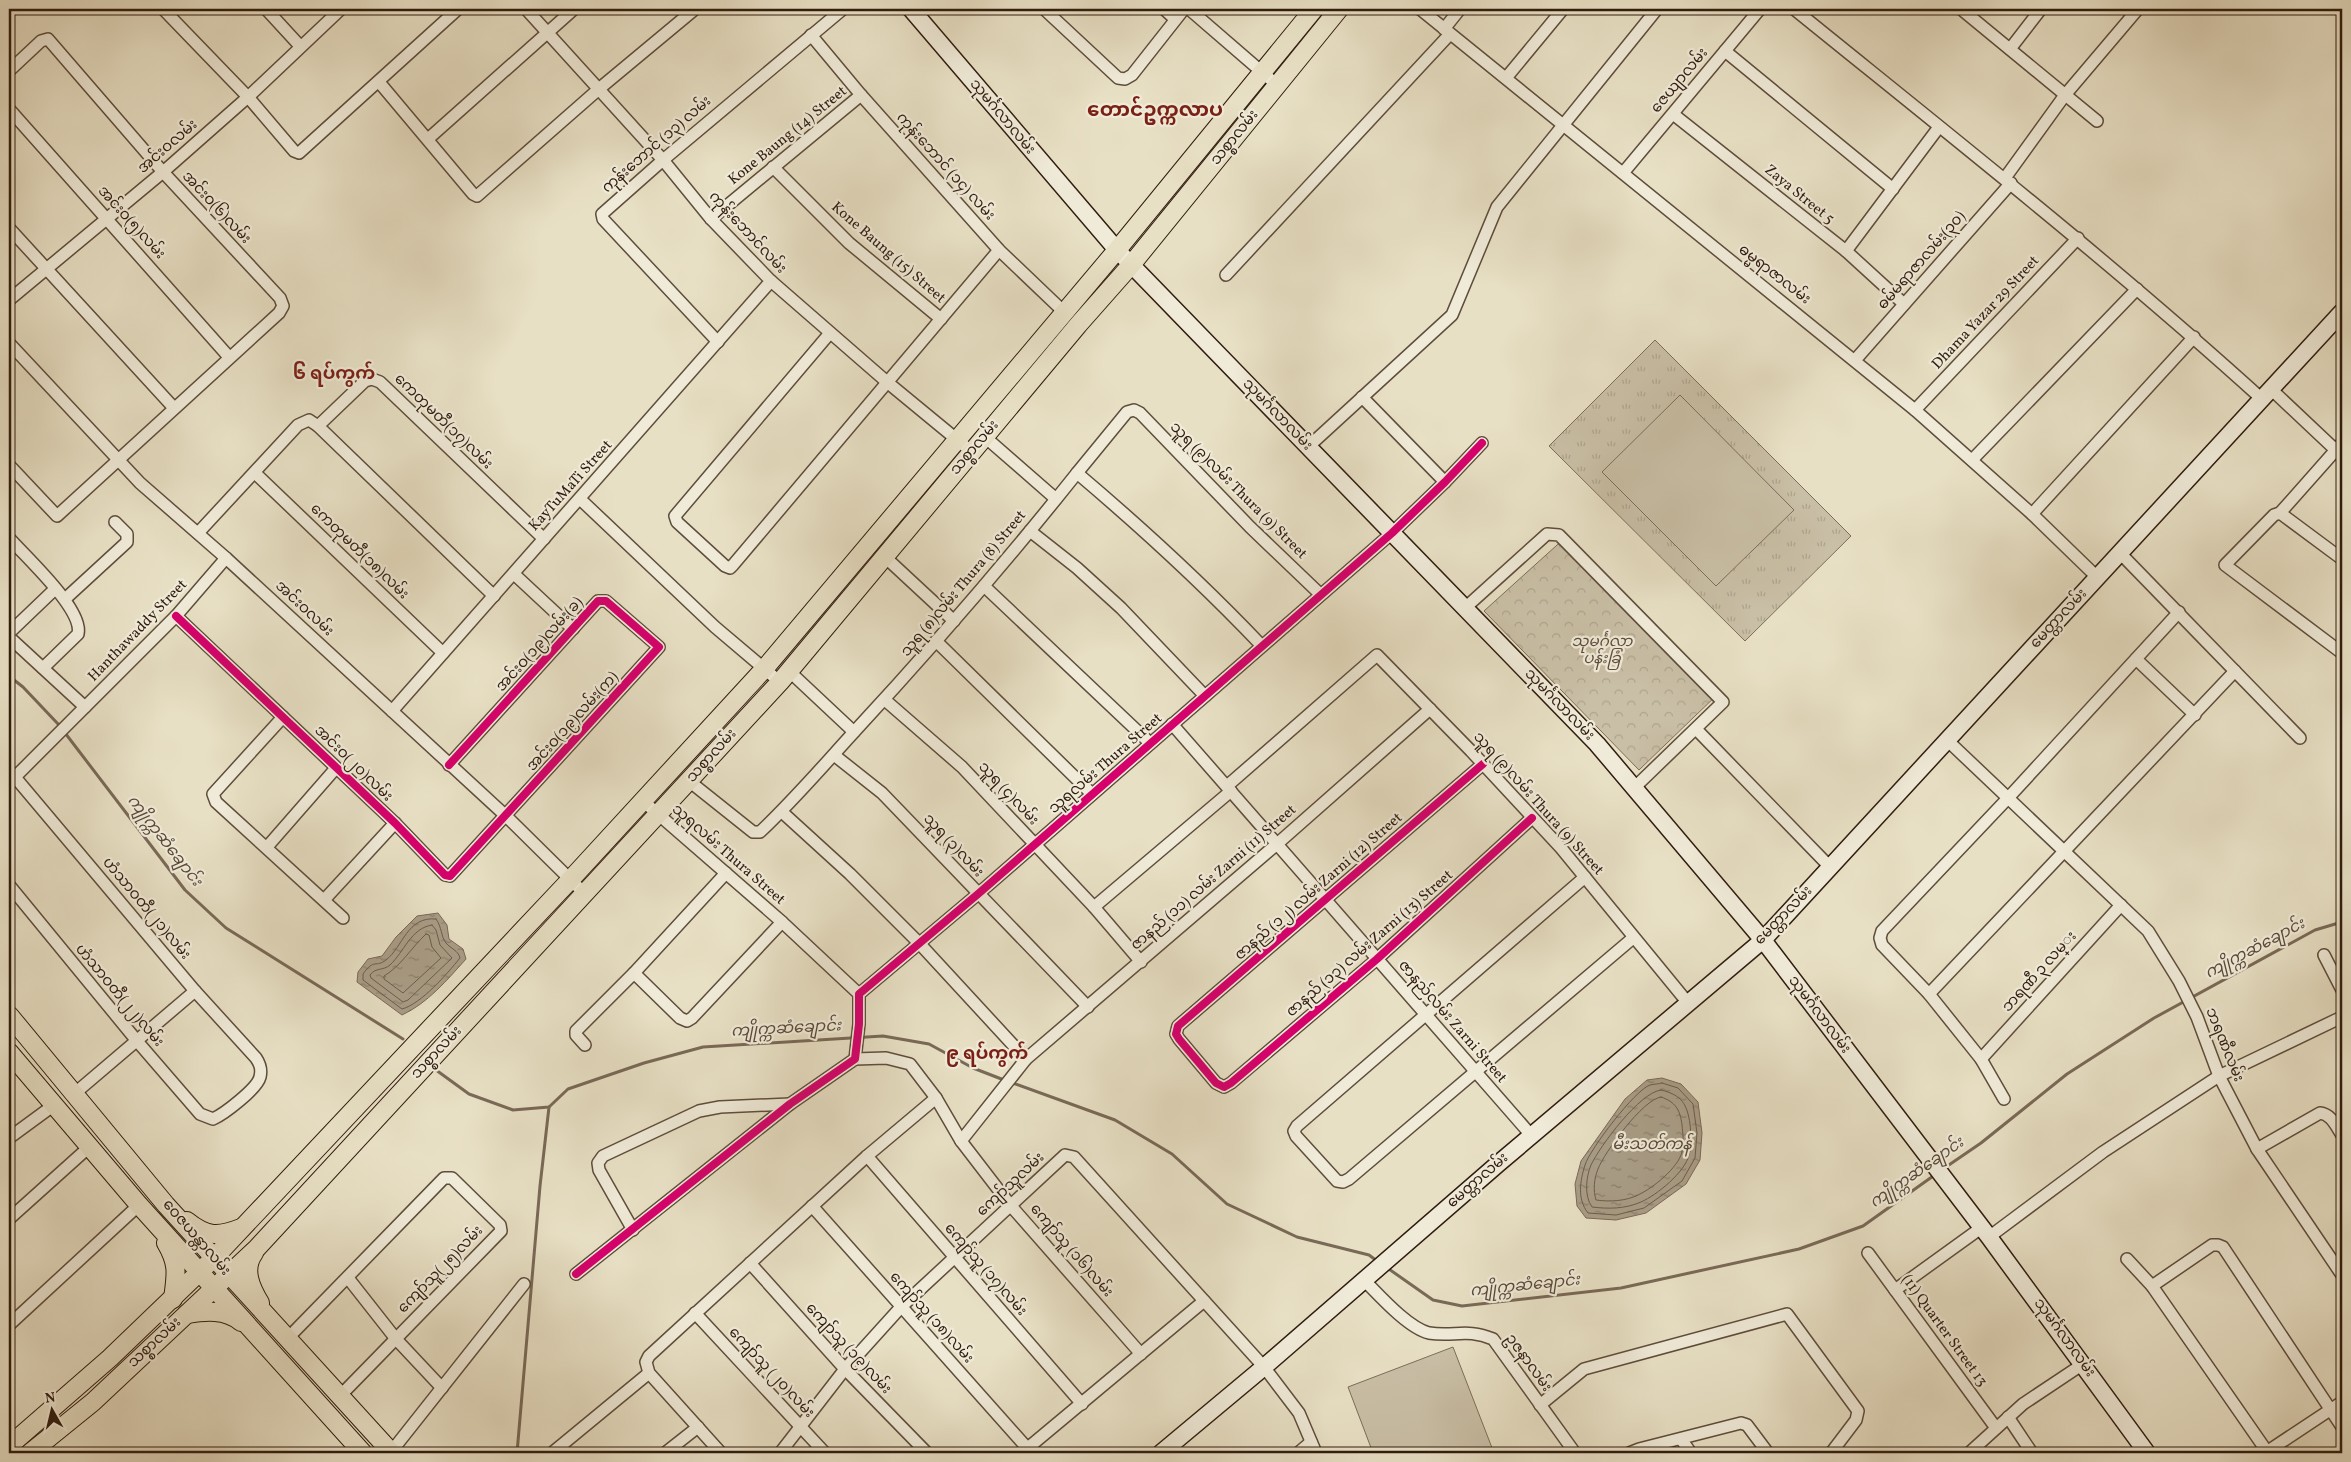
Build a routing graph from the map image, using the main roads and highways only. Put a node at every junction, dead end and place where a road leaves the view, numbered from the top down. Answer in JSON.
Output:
{"nodes":[{"id":1,"x":911,"y":9,"type":"edge"},
{"id":2,"x":1314,"y":9,"type":"edge"},
{"id":3,"x":1339,"y":9,"type":"edge"},
{"id":4,"x":1117,"y":250,"type":"junction"},
{"id":5,"x":1131,"y":265,"type":"junction"},
{"id":6,"x":2342,"y":312,"type":"edge"},
{"id":7,"x":1762,"y":940,"type":"junction"},
{"id":8,"x":9,"y":1015,"type":"edge"},
{"id":9,"x":9,"y":1052,"type":"edge"},
{"id":10,"x":166,"y":1205,"type":"junction"},
{"id":11,"x":153,"y":1221,"type":"junction"},
{"id":12,"x":244,"y":1226,"type":"junction"},
{"id":13,"x":257,"y":1248,"type":"junction"},
{"id":14,"x":214,"y":1258,"type":"junction"},
{"id":15,"x":201,"y":1272,"type":"junction"},
{"id":16,"x":229,"y":1276,"type":"junction"},
{"id":17,"x":216,"y":1289,"type":"junction"},
{"id":18,"x":173,"y":1299,"type":"junction"},
{"id":19,"x":187,"y":1314,"type":"junction"},
{"id":20,"x":268,"y":1319,"type":"junction"},
{"id":21,"x":254,"y":1332,"type":"junction"},
{"id":22,"x":13,"y":1445,"type":"edge"},
{"id":23,"x":30,"y":1453,"type":"edge"},
{"id":24,"x":363,"y":1453,"type":"edge"},
{"id":25,"x":392,"y":1453,"type":"edge"},
{"id":26,"x":1161,"y":1453,"type":"edge"},
{"id":27,"x":2147,"y":1453,"type":"edge"}],
"edges":[{"from":1,"to":4,"type":"main road","name":"သုမင်္ဂလာလမ်း"},
{"from":2,"to":4,"type":"main road","name":"သစ္စာလမ်း"},
{"from":3,"to":5,"type":"main road","name":"သစ္စာလမ်း"},
{"from":4,"to":5,"type":"main road","name":"သုမင်္ဂလာလမ်း"},
{"from":4,"to":12,"type":"main road","name":"သစ္စာလမ်း"},
{"from":5,"to":7,"type":"main road","name":"သုမင်္ဂလာလမ်း"},
{"from":5,"to":13,"type":"main road","name":"သစ္စာလမ်း"},
{"from":6,"to":7,"type":"main road","name":"မေတ္တာလမ်း"},
{"from":7,"to":26,"type":"main road","name":"မေတ္တာလမ်း"},
{"from":7,"to":27,"type":"main road","name":"သုမင်္ဂလာလမ်း"},
{"from":8,"to":10,"type":"main road","name":"ဝေဇယန္တာလမ်း"},
{"from":9,"to":11,"type":"main road","name":"ဝေဇယန္တာလမ်း"},
{"from":10,"to":12,"type":"main road"},
{"from":10,"to":14,"type":"main road","name":"ဝေဇယန္တာလမ်း"},
{"from":11,"to":15,"type":"main road","name":"ဝေဇယန္တာလမ်း"},
{"from":11,"to":18,"type":"main road"},
{"from":12,"to":14,"type":"main road","name":"သစ္စာလမ်း"},
{"from":13,"to":16,"type":"main road","name":"သစ္စာလမ်း"},
{"from":13,"to":20,"type":"main road"},
{"from":14,"to":15,"type":"main road","name":"သစ္စာလမ်း"},
{"from":14,"to":16,"type":"main road","name":"ဝေဇယန္တာလမ်း"},
{"from":15,"to":17,"type":"main road","name":"ဝေဇယန္တာလမ်း"},
{"from":15,"to":18,"type":"main road","name":"သစ္စာလမ်း"},
{"from":16,"to":17,"type":"main road","name":"သစ္စာလမ်း"},
{"from":16,"to":20,"type":"main road","name":"ဝေဇယန္တာလမ်း"},
{"from":17,"to":19,"type":"main road","name":"သစ္စာလမ်း"},
{"from":17,"to":21,"type":"main road","name":"ဝေဇယန္တာလမ်း"},
{"from":18,"to":22,"type":"main road","name":"သစ္စာလမ်း"},
{"from":19,"to":21,"type":"main road"},
{"from":19,"to":23,"type":"main road","name":"သစ္စာလမ်း"},
{"from":20,"to":25,"type":"main road","name":"ဝေဇယန္တာလမ်း"},
{"from":21,"to":24,"type":"main road","name":"ဝေဇယန္တာလမ်း"}]}
